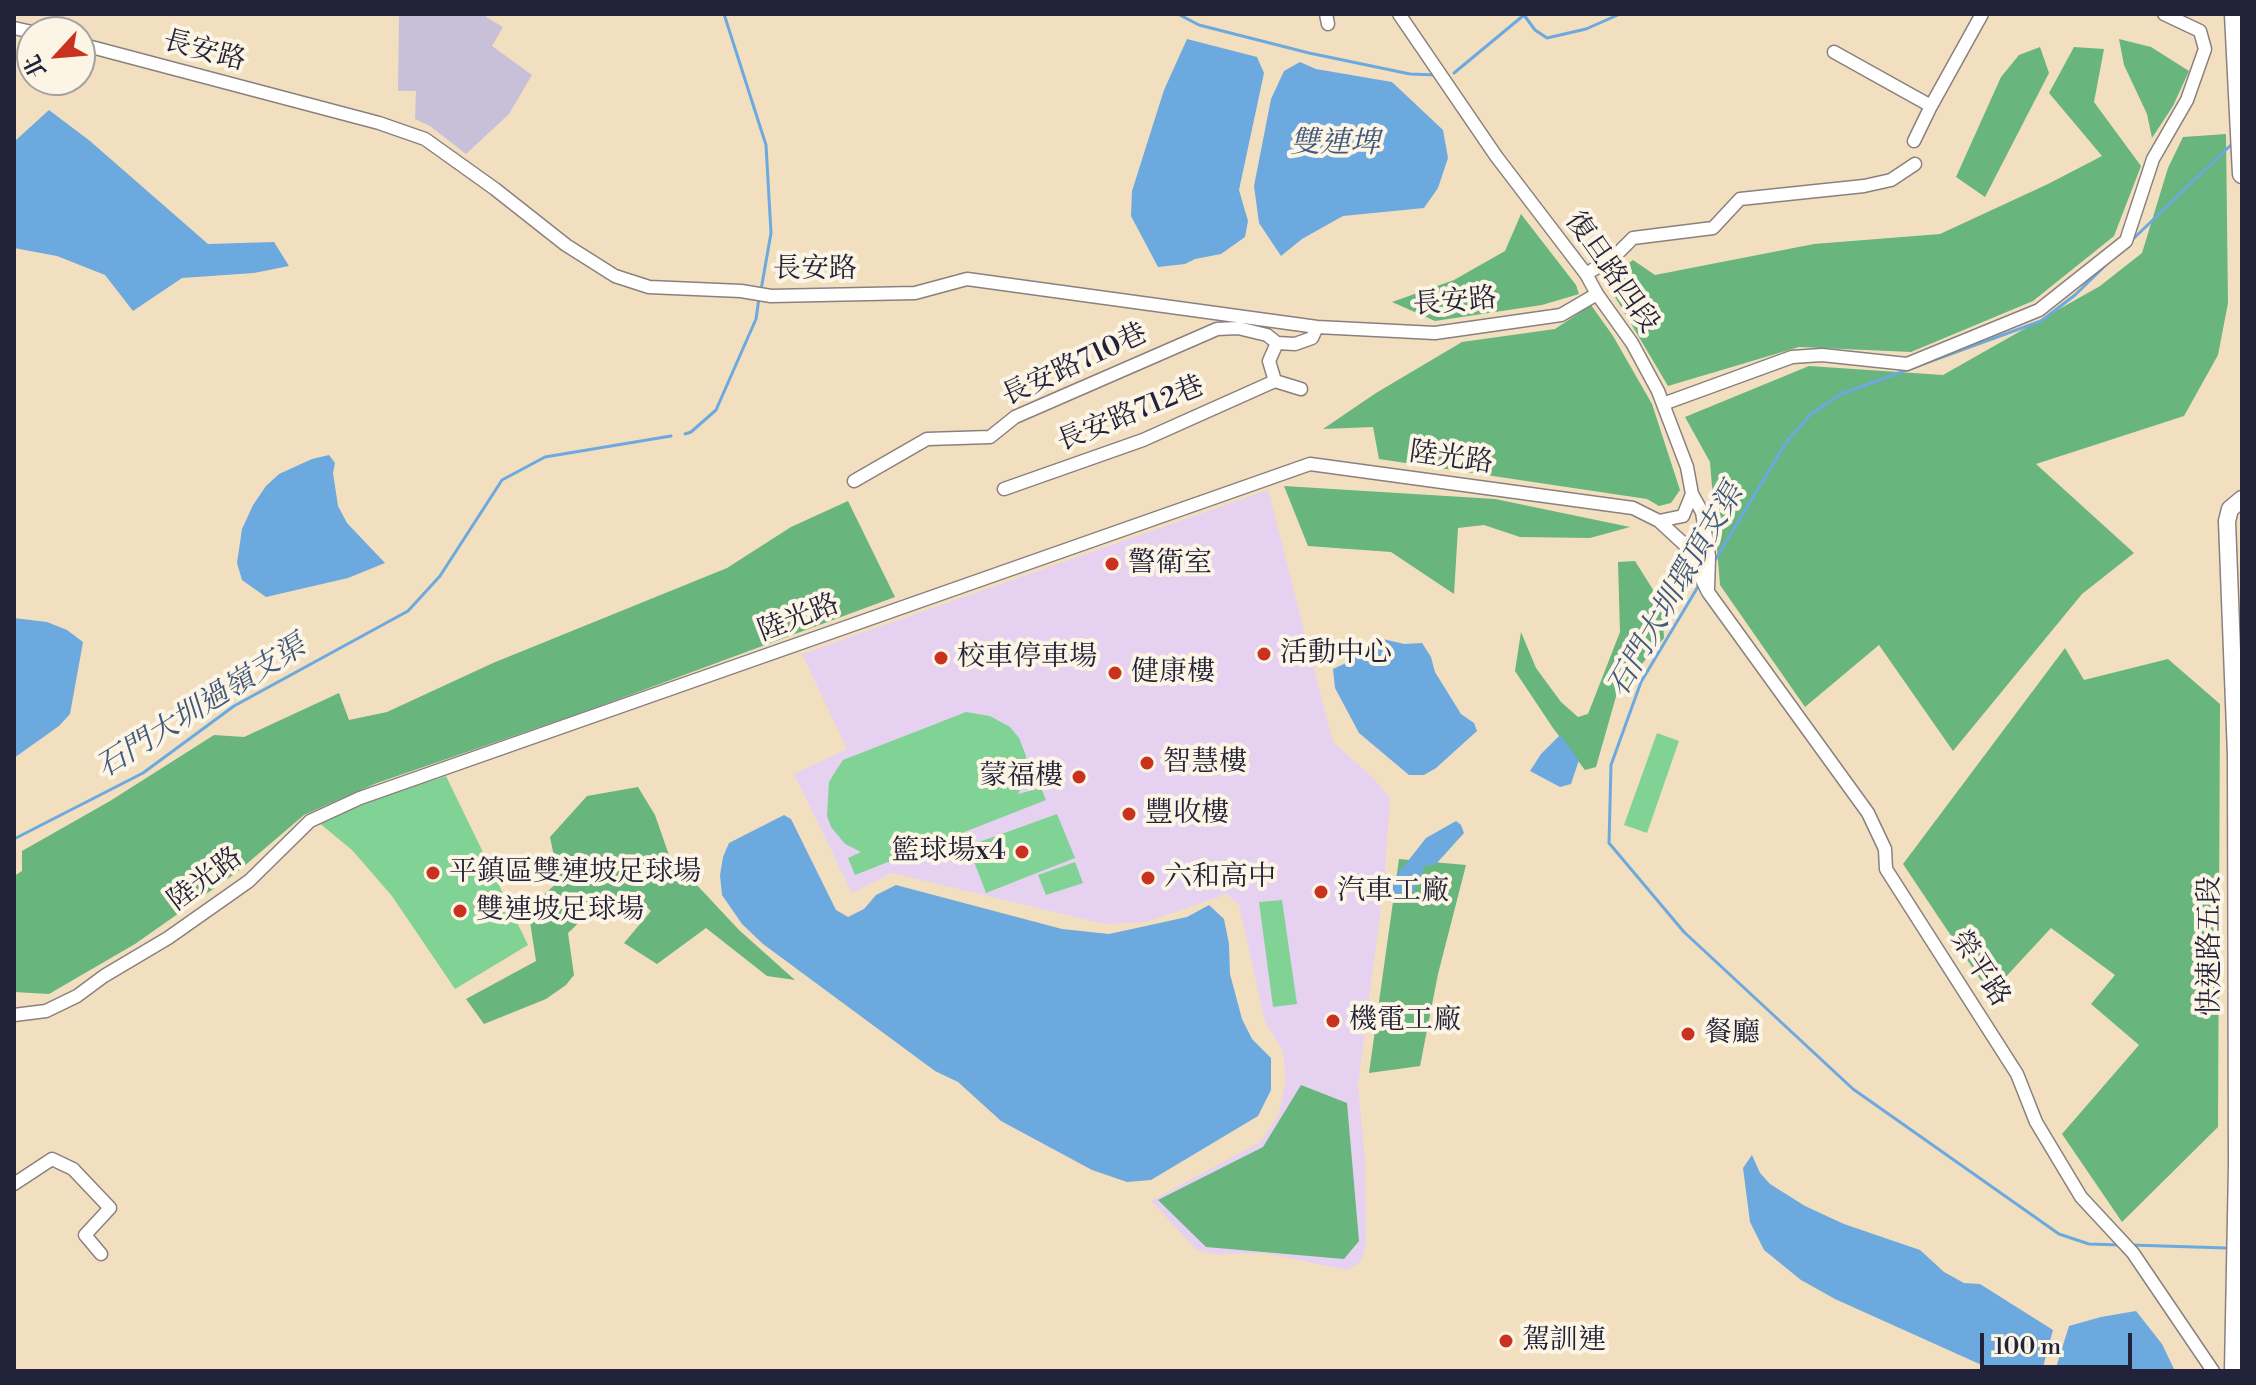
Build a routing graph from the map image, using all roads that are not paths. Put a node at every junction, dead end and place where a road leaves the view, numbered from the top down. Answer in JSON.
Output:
{"nodes":[{"id":1,"x":1399,"y":14,"type":"edge"},
{"id":2,"x":1982,"y":14,"type":"edge"},
{"id":3,"x":2164,"y":14,"type":"edge"},
{"id":4,"x":2234,"y":14,"type":"edge"},
{"id":5,"x":96,"y":48,"type":"edge"},
{"id":6,"x":1834,"y":52,"type":"dead end"},
{"id":7,"x":1931,"y":106,"type":"junction"},
{"id":8,"x":1914,"y":141,"type":"dead end"},
{"id":9,"x":1915,"y":164,"type":"dead end"},
{"id":10,"x":2242,"y":174,"type":"edge"},
{"id":11,"x":1586,"y":274,"type":"junction"},
{"id":12,"x":1597,"y":294,"type":"junction"},
{"id":13,"x":1317,"y":327,"type":"junction"},
{"id":14,"x":1277,"y":343,"type":"junction"},
{"id":15,"x":1275,"y":381,"type":"junction"},
{"id":16,"x":1301,"y":389,"type":"dead end"},
{"id":17,"x":1663,"y":404,"type":"junction"},
{"id":18,"x":854,"y":481,"type":"dead end"},
{"id":19,"x":1004,"y":489,"type":"dead end"},
{"id":20,"x":1692,"y":494,"type":"junction"},
{"id":21,"x":2242,"y":499,"type":"edge"},
{"id":22,"x":1659,"y":521,"type":"junction"},
{"id":23,"x":1708,"y":592,"type":"junction"},
{"id":24,"x":14,"y":1015,"type":"edge"},
{"id":25,"x":14,"y":1184,"type":"edge"},
{"id":26,"x":101,"y":1254,"type":"dead end"},
{"id":27,"x":2213,"y":1371,"type":"edge"},
{"id":28,"x":2233,"y":1371,"type":"edge"}],
"edges":[{"from":1,"to":11,"type":"street","name":"復旦路四段"},
{"from":2,"to":7,"type":"street"},
{"from":3,"to":17,"type":"street"},
{"from":4,"to":10,"type":"highway"},
{"from":5,"to":13,"type":"street","name":"長安路"},
{"from":6,"to":7,"type":"street"},
{"from":7,"to":8,"type":"street"},
{"from":9,"to":11,"type":"street"},
{"from":11,"to":12,"type":"street","name":"復旦路四段"},
{"from":12,"to":13,"type":"street","name":"長安路"},
{"from":12,"to":17,"type":"street","name":"復旦路四段"},
{"from":13,"to":14,"type":"street"},
{"from":14,"to":15,"type":"street"},
{"from":14,"to":18,"type":"street","name":"長安路710巷"},
{"from":15,"to":16,"type":"street"},
{"from":15,"to":19,"type":"street","name":"長安路712巷"},
{"from":17,"to":20,"type":"street","name":"復旦路四段"},
{"from":20,"to":22,"type":"street"},
{"from":20,"to":23,"type":"street","name":"復旦路四段"},
{"from":21,"to":28,"type":"main road","name":"快速路五段"},
{"from":22,"to":23,"type":"street","name":"榮平路"},
{"from":22,"to":24,"type":"street","name":"陸光路"},
{"from":23,"to":27,"type":"street","name":"榮平路"},
{"from":25,"to":26,"type":"street"}]}
